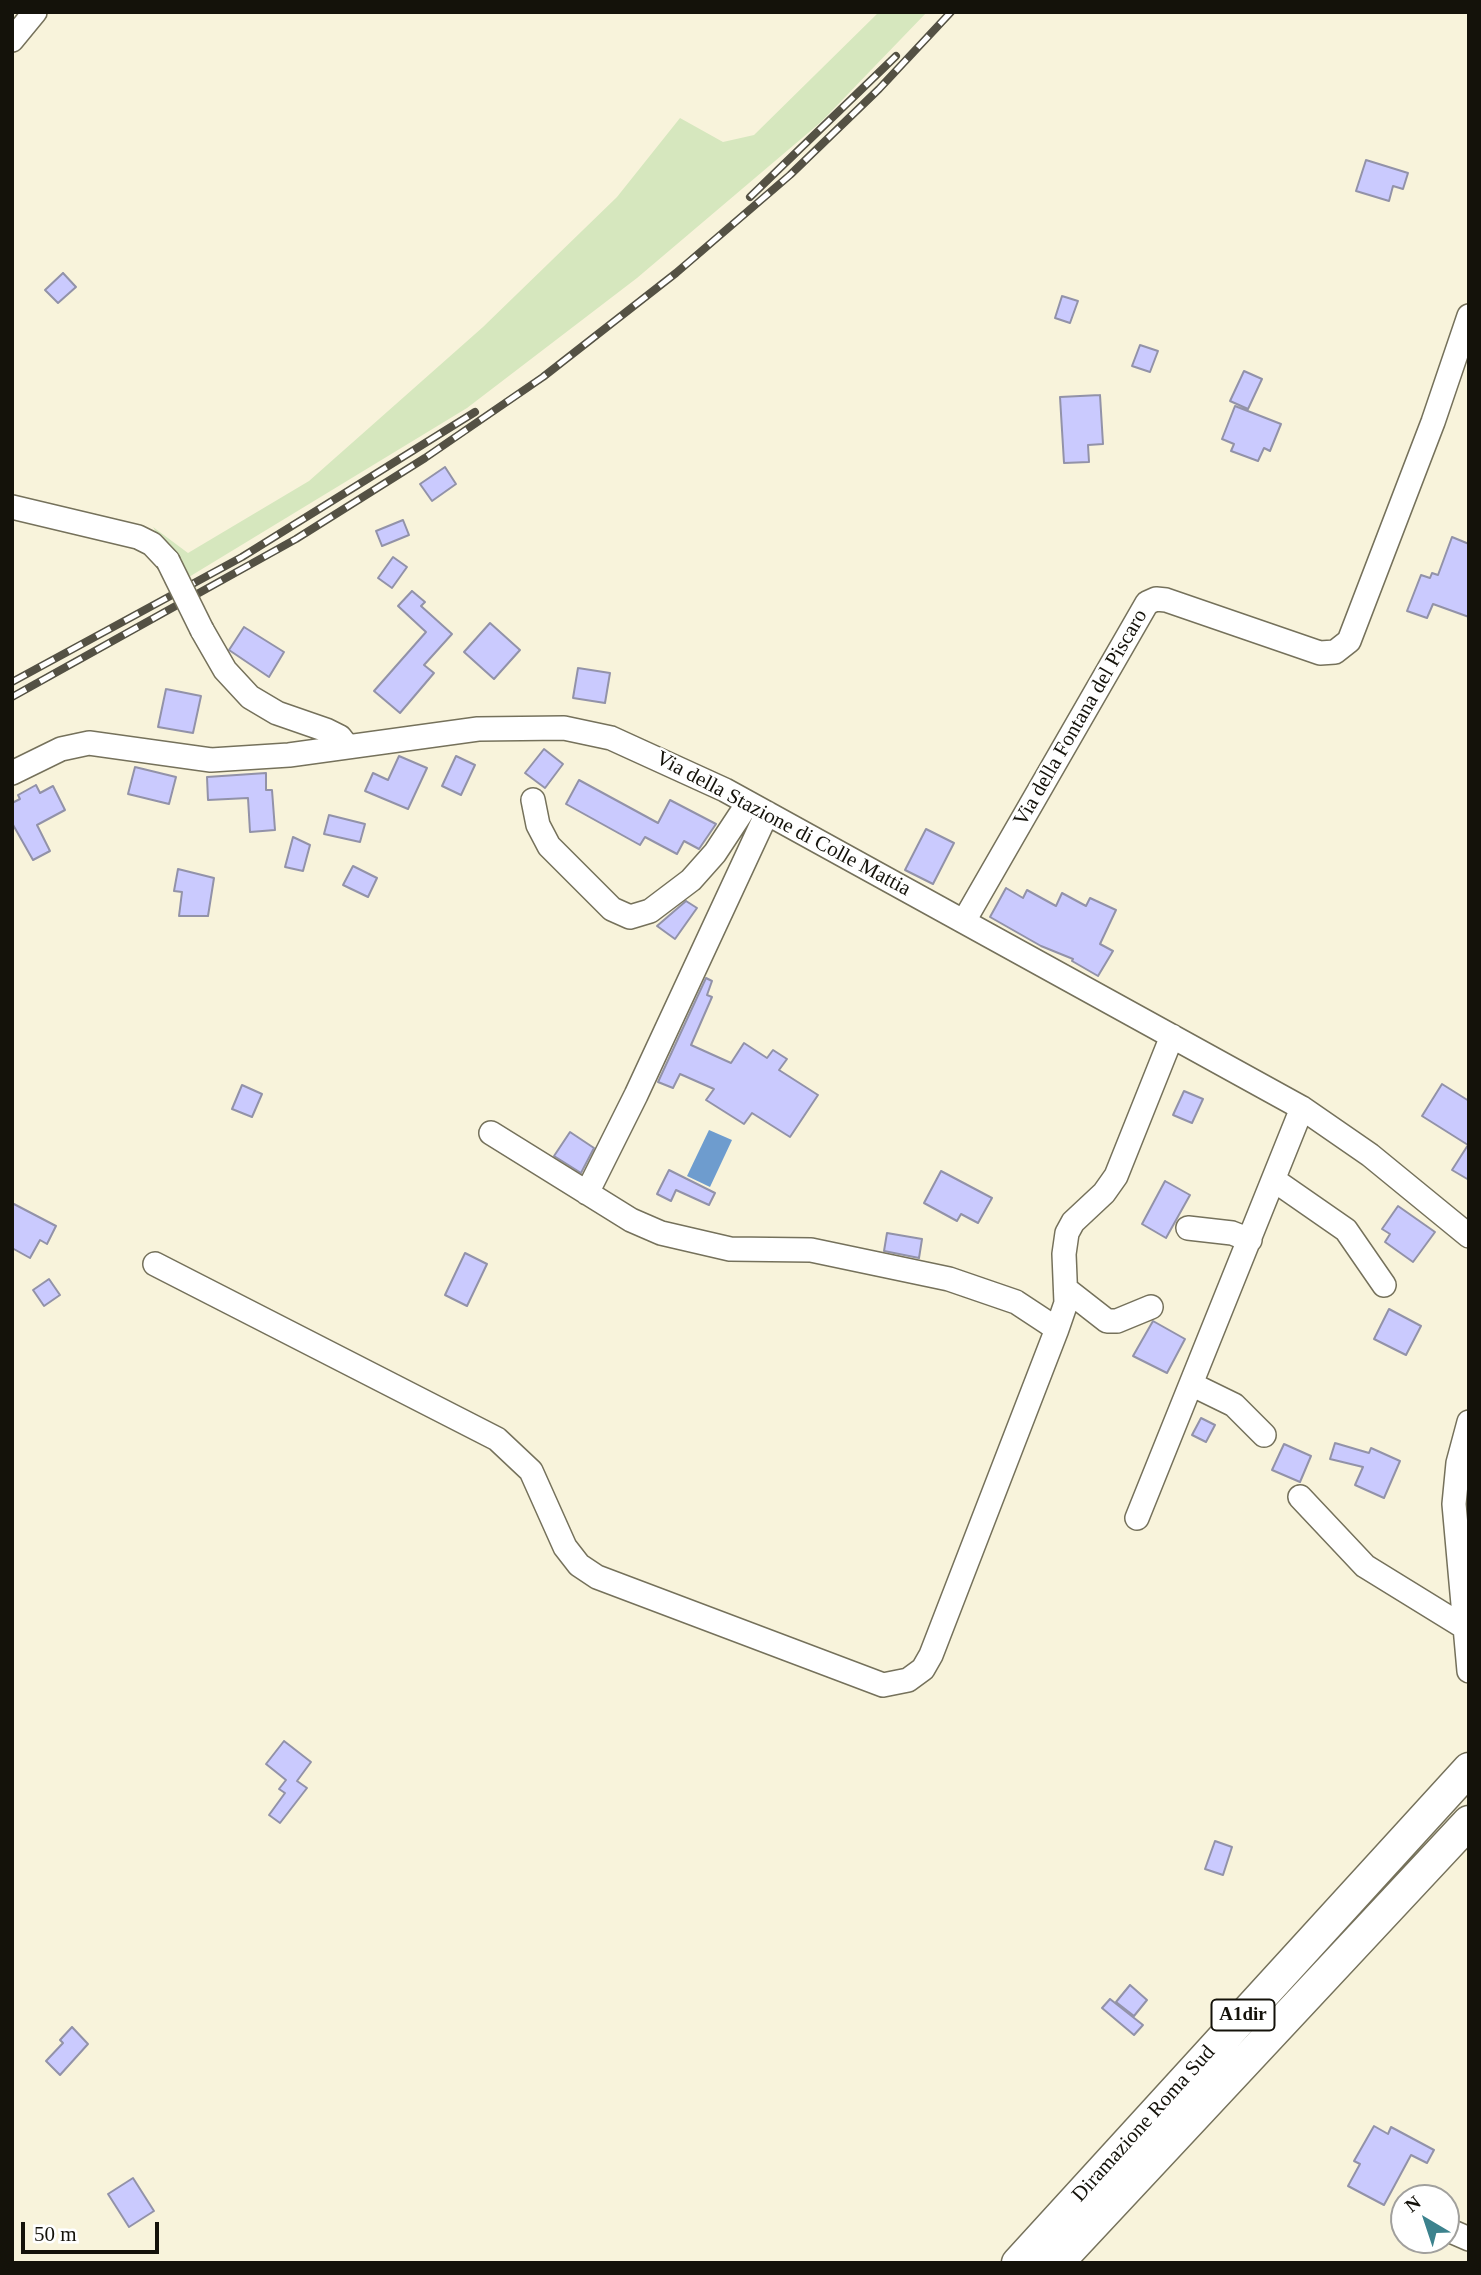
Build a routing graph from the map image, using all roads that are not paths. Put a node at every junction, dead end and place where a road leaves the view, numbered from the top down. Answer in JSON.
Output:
{"nodes":[{"id":1,"x":35,"y":12,"type":"edge"},
{"id":2,"x":12,"y":40,"type":"edge"},
{"id":3,"x":1469,"y":316,"type":"edge"},
{"id":4,"x":12,"y":507,"type":"edge"},
{"id":5,"x":347,"y":746,"type":"junction"},
{"id":6,"x":12,"y":774,"type":"edge"},
{"id":7,"x":533,"y":800,"type":"dead end"},
{"id":8,"x":758,"y":808,"type":"junction"},
{"id":9,"x":964,"y":921,"type":"junction"},
{"id":10,"x":1172,"y":1036,"type":"junction"},
{"id":11,"x":1302,"y":1108,"type":"junction"},
{"id":12,"x":491,"y":1133,"type":"dead end"},
{"id":13,"x":1273,"y":1180,"type":"junction"},
{"id":14,"x":587,"y":1193,"type":"junction"},
{"id":15,"x":1188,"y":1228,"type":"dead end"},
{"id":16,"x":1469,"y":1236,"type":"edge"},
{"id":17,"x":1250,"y":1240,"type":"junction"},
{"id":18,"x":155,"y":1264,"type":"dead end"},
{"id":19,"x":1384,"y":1284,"type":"dead end"},
{"id":20,"x":1066,"y":1289,"type":"junction"},
{"id":21,"x":1151,"y":1307,"type":"dead end"},
{"id":22,"x":1058,"y":1329,"type":"junction"},
{"id":23,"x":1193,"y":1385,"type":"junction"},
{"id":24,"x":1469,"y":1422,"type":"edge"},
{"id":25,"x":1264,"y":1435,"type":"dead end"},
{"id":26,"x":1300,"y":1497,"type":"dead end"},
{"id":27,"x":1137,"y":1518,"type":"dead end"},
{"id":28,"x":1464,"y":1627,"type":"junction"},
{"id":29,"x":1469,"y":1671,"type":"edge"},
{"id":30,"x":1469,"y":1769,"type":"edge"},
{"id":31,"x":1469,"y":1822,"type":"edge"},
{"id":32,"x":1018,"y":2263,"type":"edge"},
{"id":33,"x":1057,"y":2263,"type":"edge"}],
"edges":[{"from":1,"to":2,"type":"street"},
{"from":3,"to":9,"type":"street","name":"Via della Fontana del Piscaro"},
{"from":4,"to":5,"type":"street","bridge":true},
{"from":5,"to":6,"type":"street","name":"Via della Stazione di Colle Mattia"},
{"from":5,"to":8,"type":"street","name":"Via della Stazione di Colle Mattia"},
{"from":7,"to":8,"type":"street"},
{"from":8,"to":9,"type":"street","name":"Via della Stazione di Colle Mattia"},
{"from":8,"to":14,"type":"street"},
{"from":9,"to":10,"type":"street","name":"Via della Stazione di Colle Mattia"},
{"from":10,"to":11,"type":"street","name":"Via della Stazione di Colle Mattia"},
{"from":10,"to":20,"type":"street"},
{"from":11,"to":13,"type":"street"},
{"from":11,"to":16,"type":"street","name":"Via della Stazione di Colle Mattia"},
{"from":12,"to":14,"type":"street"},
{"from":13,"to":17,"type":"street"},
{"from":13,"to":19,"type":"street"},
{"from":14,"to":22,"type":"street"},
{"from":15,"to":17,"type":"street"},
{"from":17,"to":23,"type":"street"},
{"from":18,"to":22,"type":"street"},
{"from":20,"to":21,"type":"street"},
{"from":20,"to":22,"type":"street"},
{"from":23,"to":25,"type":"street"},
{"from":23,"to":27,"type":"street"},
{"from":24,"to":28,"type":"street"},
{"from":26,"to":28,"type":"street"},
{"from":28,"to":29,"type":"street"},
{"from":30,"to":32,"type":"highway","name":"Diramazione Roma Sud","number":"A1dir"},
{"from":31,"to":33,"type":"highway","name":"Diramazione Roma Sud","number":"A1dir"}]}
